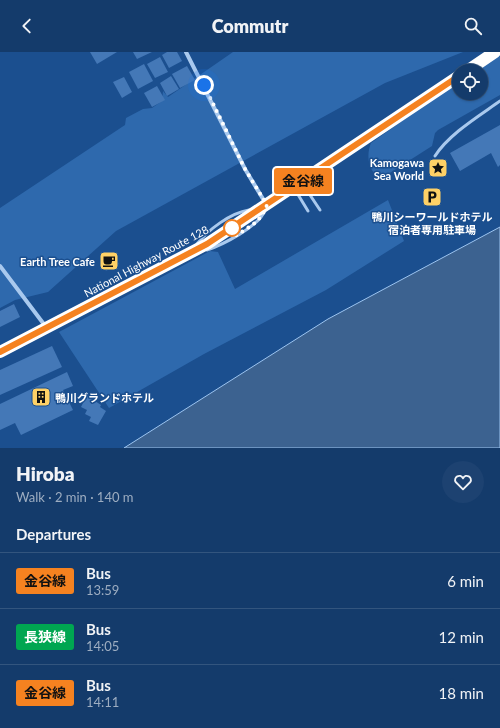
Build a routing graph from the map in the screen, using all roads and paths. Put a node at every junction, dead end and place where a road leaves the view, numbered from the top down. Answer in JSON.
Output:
{"nodes":[{"id":1,"x":186,"y":52,"type":"edge"},
{"id":2,"x":495,"y":52,"type":"edge"},
{"id":3,"x":477,"y":64,"type":"edge"},
{"id":4,"x":452,"y":81,"type":"edge"},
{"id":5,"x":500,"y":101,"type":"edge"},
{"id":6,"x":435,"y":156,"type":"dead end"},
{"id":7,"x":297,"y":185,"type":"junction"},
{"id":8,"x":267,"y":205,"type":"junction"},
{"id":9,"x":308,"y":210,"type":"dead end"},
{"id":10,"x":320,"y":210,"type":"dead end"},
{"id":11,"x":0,"y":266,"type":"edge"},
{"id":12,"x":47,"y":329,"type":"junction"},
{"id":13,"x":0,"y":352,"type":"edge"}],
"edges":[{"from":1,"to":8,"type":"street"},
{"from":2,"to":3,"type":"highway"},
{"from":4,"to":7,"type":"highway","name":"National Highway Route 128"},
{"from":5,"to":6,"type":"lane"},
{"from":7,"to":8,"type":"highway","name":"National Highway Route 128"},
{"from":7,"to":9,"type":"lane"},
{"from":7,"to":10,"type":"lane"},
{"from":8,"to":12,"type":"highway","name":"National Highway Route 128"},
{"from":11,"to":12,"type":"street"},
{"from":12,"to":13,"type":"highway","name":"National Highway Route 128"}]}
